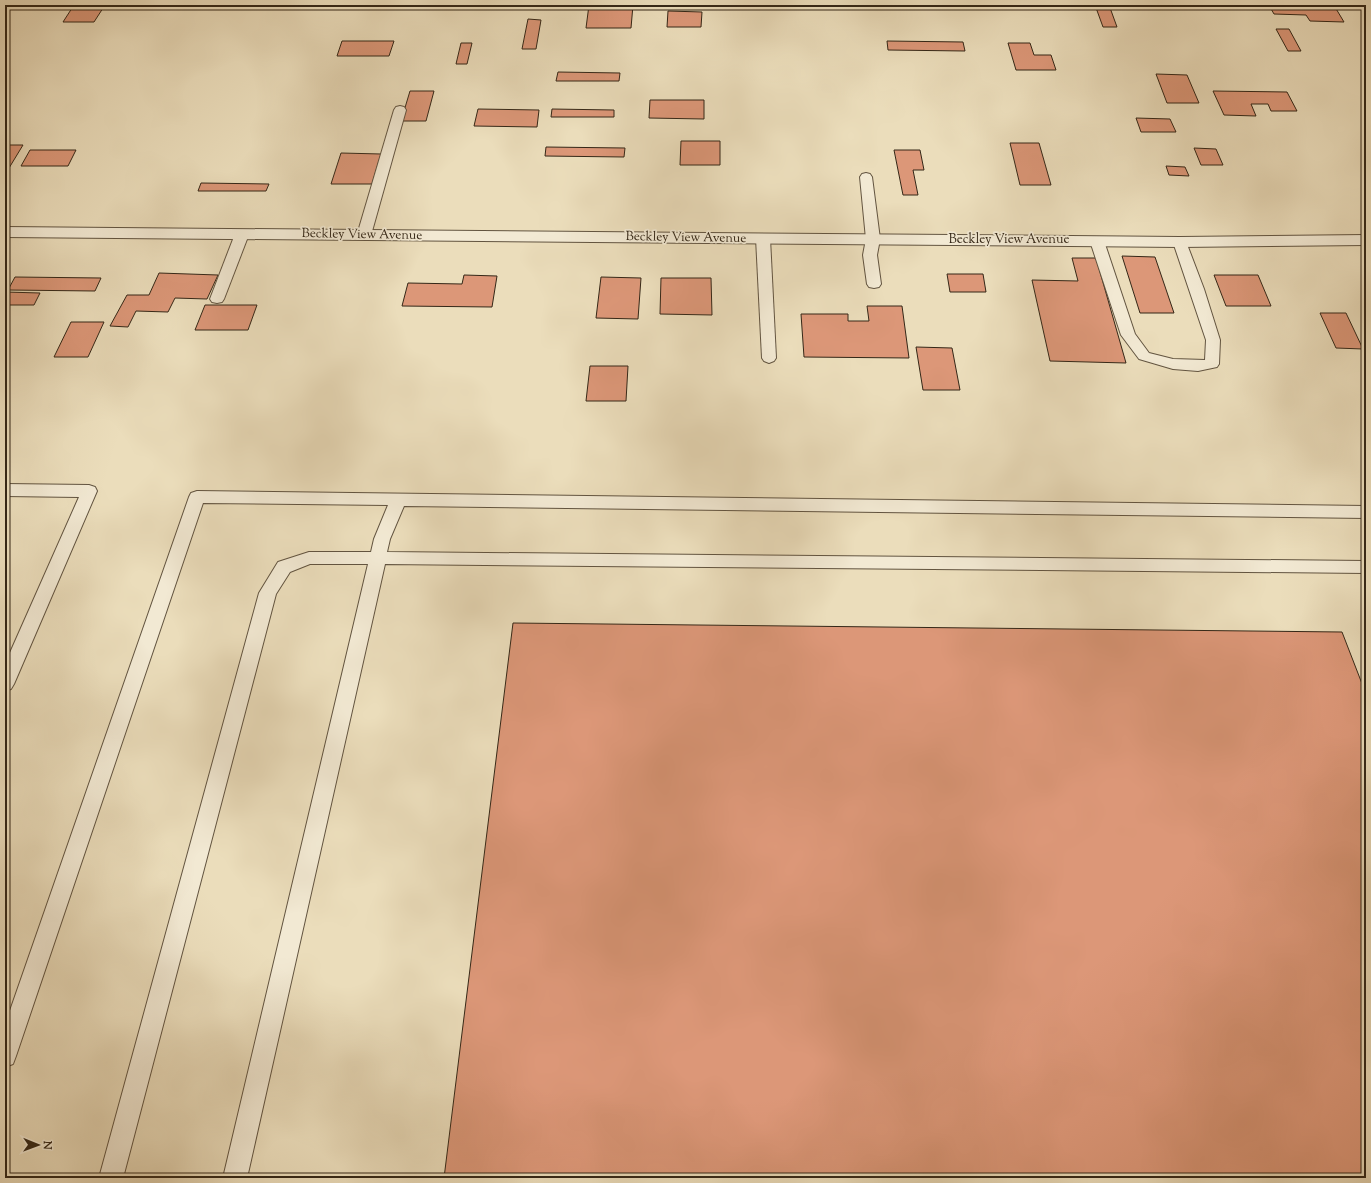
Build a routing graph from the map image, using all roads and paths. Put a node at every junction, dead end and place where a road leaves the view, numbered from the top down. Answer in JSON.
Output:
{"nodes":[{"id":1,"x":400,"y":110,"type":"dead end"},
{"id":2,"x":866,"y":177,"type":"dead end"},
{"id":3,"x":5,"y":232,"type":"edge"},
{"id":4,"x":242,"y":234,"type":"junction"},
{"id":5,"x":364,"y":235,"type":"junction"},
{"id":6,"x":763,"y":238,"type":"junction"},
{"id":7,"x":873,"y":239,"type":"junction"},
{"id":8,"x":1366,"y":240,"type":"edge"},
{"id":9,"x":1097,"y":241,"type":"junction"},
{"id":10,"x":1180,"y":242,"type":"junction"},
{"id":11,"x":874,"y":284,"type":"dead end"},
{"id":12,"x":216,"y":299,"type":"dead end"},
{"id":13,"x":769,"y":358,"type":"dead end"},
{"id":14,"x":5,"y":490,"type":"edge"},
{"id":15,"x":399,"y":499,"type":"junction"},
{"id":16,"x":1366,"y":512,"type":"edge"},
{"id":17,"x":378,"y":558,"type":"junction"},
{"id":18,"x":1366,"y":567,"type":"edge"},
{"id":19,"x":5,"y":684,"type":"edge"},
{"id":20,"x":5,"y":1056,"type":"edge"},
{"id":21,"x":111,"y":1178,"type":"edge"},
{"id":22,"x":236,"y":1178,"type":"edge"}],
"edges":[{"from":1,"to":5,"type":"lane"},
{"from":2,"to":7,"type":"lane"},
{"from":3,"to":4,"type":"street","name":"Beckley View Avenue"},
{"from":4,"to":5,"type":"street","name":"Beckley View Avenue"},
{"from":4,"to":12,"type":"lane"},
{"from":5,"to":6,"type":"street","name":"Beckley View Avenue"},
{"from":6,"to":7,"type":"street","name":"Beckley View Avenue"},
{"from":6,"to":13,"type":"lane"},
{"from":7,"to":9,"type":"street","name":"Beckley View Avenue"},
{"from":7,"to":11,"type":"lane"},
{"from":8,"to":10,"type":"street","name":"Beckley View Avenue"},
{"from":9,"to":10,"type":"street","name":"Beckley View Avenue"},
{"from":9,"to":10,"type":"lane"},
{"from":14,"to":19,"type":"lane"},
{"from":15,"to":16,"type":"lane"},
{"from":15,"to":17,"type":"lane"},
{"from":15,"to":20,"type":"lane"},
{"from":17,"to":18,"type":"lane"},
{"from":17,"to":21,"type":"lane"},
{"from":17,"to":22,"type":"lane"}]}
